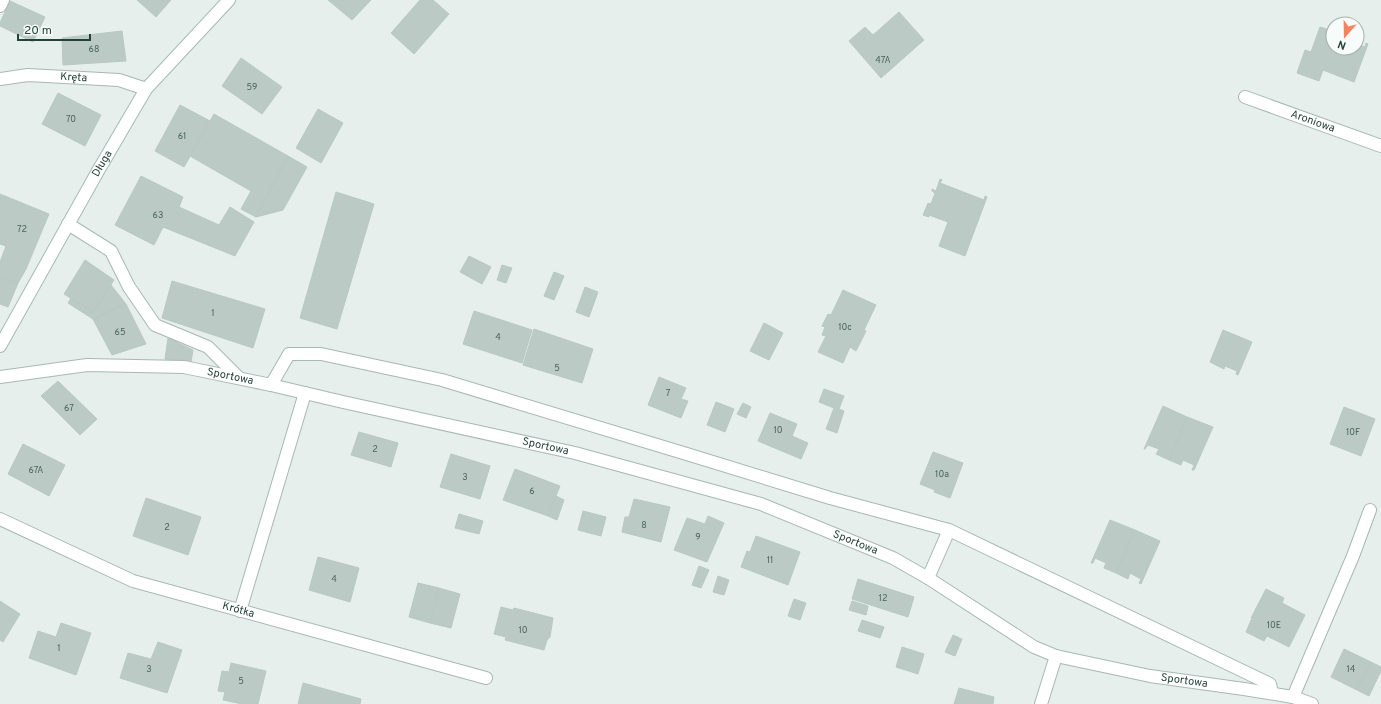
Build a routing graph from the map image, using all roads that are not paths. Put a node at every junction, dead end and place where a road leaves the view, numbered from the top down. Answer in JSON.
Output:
{"nodes":[{"id":1,"x":3,"y":0,"type":"edge"},
{"id":2,"x":229,"y":0,"type":"edge"},
{"id":3,"x":0,"y":6,"type":"edge"},
{"id":4,"x":0,"y":80,"type":"edge"},
{"id":5,"x":146,"y":89,"type":"junction"},
{"id":6,"x":1245,"y":97,"type":"dead end"},
{"id":7,"x":1381,"y":146,"type":"edge"},
{"id":8,"x":68,"y":224,"type":"junction"},
{"id":9,"x":0,"y":346,"type":"edge"},
{"id":10,"x":0,"y":377,"type":"edge"},
{"id":11,"x":239,"y":378,"type":"junction"},
{"id":12,"x":271,"y":384,"type":"junction"},
{"id":13,"x":305,"y":393,"type":"junction"},
{"id":14,"x":1370,"y":510,"type":"dead end"},
{"id":15,"x":0,"y":519,"type":"edge"},
{"id":16,"x":949,"y":530,"type":"junction"},
{"id":17,"x":928,"y":578,"type":"junction"},
{"id":18,"x":240,"y":611,"type":"junction"},
{"id":19,"x":1056,"y":656,"type":"junction"},
{"id":20,"x":486,"y":678,"type":"dead end"},
{"id":21,"x":1272,"y":693,"type":"junction"},
{"id":22,"x":1293,"y":697,"type":"junction"},
{"id":23,"x":1041,"y":704,"type":"edge"},
{"id":24,"x":1312,"y":704,"type":"edge"}],
"edges":[{"from":1,"to":3,"type":"street"},
{"from":2,"to":5,"type":"street","name":"Długa"},
{"from":4,"to":5,"type":"street","name":"Kręta"},
{"from":5,"to":8,"type":"street","name":"Długa"},
{"from":6,"to":7,"type":"street","name":"Aroniowa"},
{"from":8,"to":9,"type":"street","name":"Długa"},
{"from":8,"to":11,"type":"street"},
{"from":10,"to":11,"type":"street","name":"Sportowa"},
{"from":11,"to":12,"type":"street","name":"Sportowa"},
{"from":12,"to":13,"type":"street","name":"Sportowa"},
{"from":12,"to":16,"type":"street"},
{"from":13,"to":17,"type":"street","name":"Sportowa"},
{"from":13,"to":18,"type":"street"},
{"from":14,"to":22,"type":"street"},
{"from":15,"to":18,"type":"street","name":"Krótka"},
{"from":16,"to":17,"type":"street"},
{"from":16,"to":21,"type":"street"},
{"from":17,"to":19,"type":"street","name":"Sportowa"},
{"from":18,"to":20,"type":"street","name":"Krótka"},
{"from":19,"to":21,"type":"street","name":"Sportowa"},
{"from":19,"to":23,"type":"street"},
{"from":21,"to":22,"type":"street","name":"Sportowa"},
{"from":22,"to":24,"type":"street","name":"Sportowa"}]}
